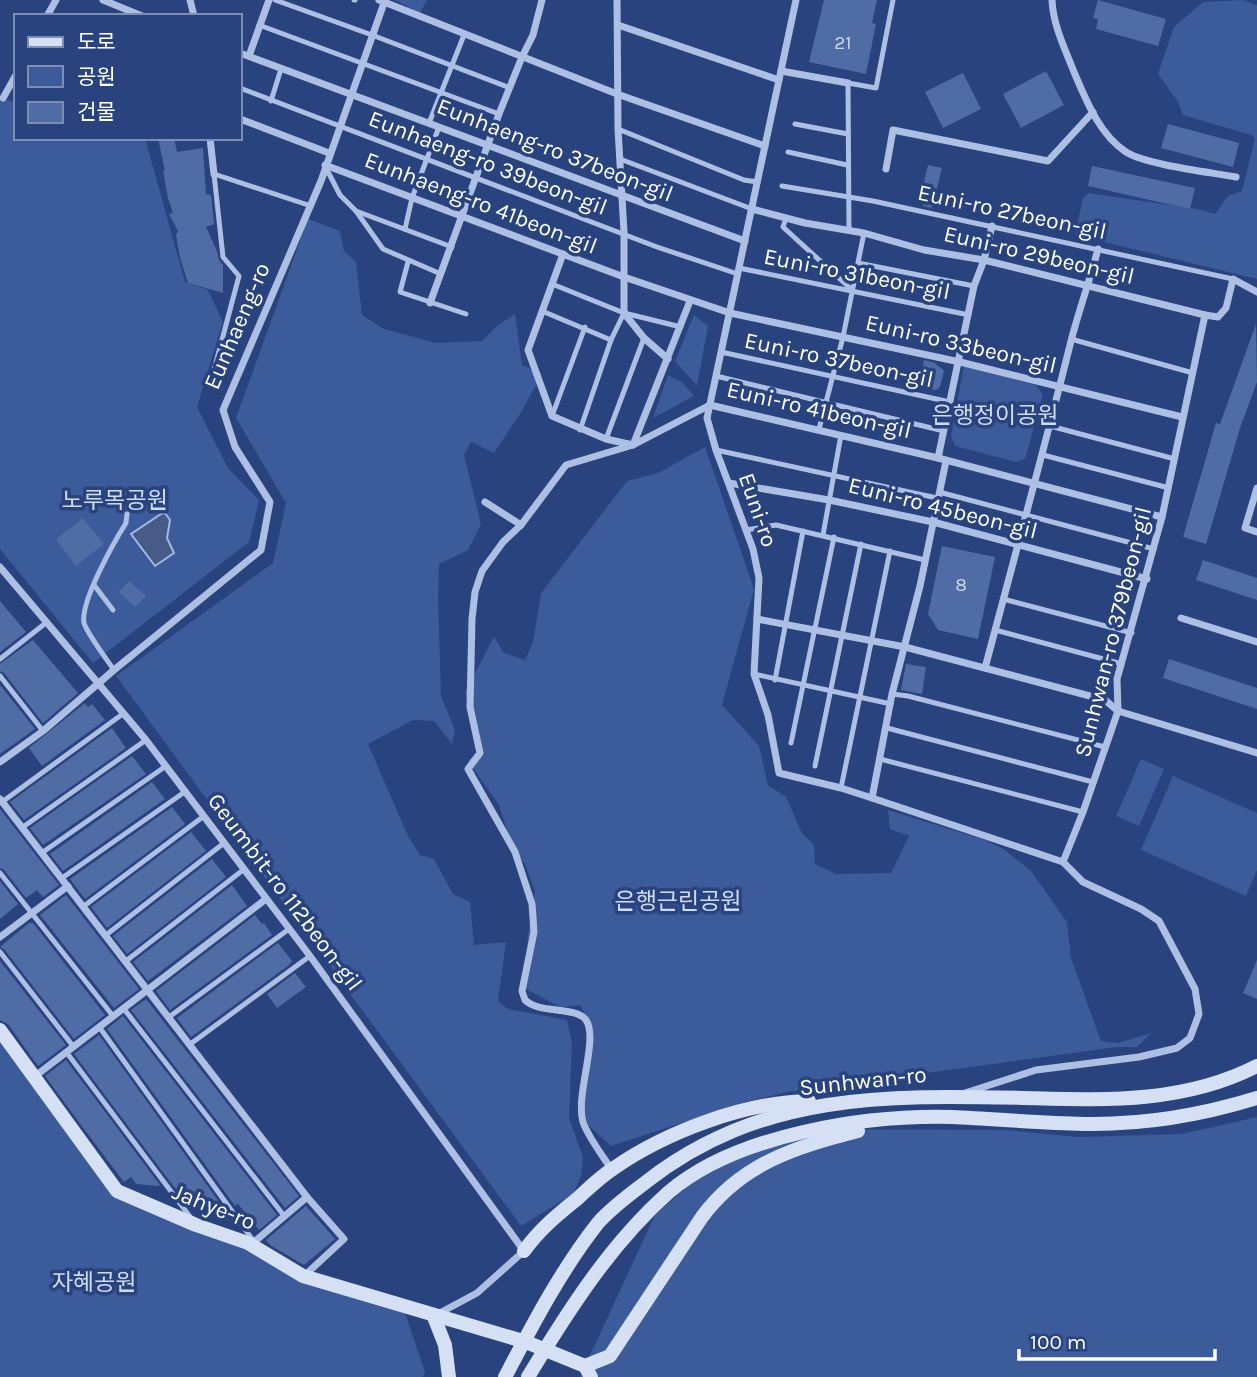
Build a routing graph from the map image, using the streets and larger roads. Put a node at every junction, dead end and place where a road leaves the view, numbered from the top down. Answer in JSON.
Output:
{"nodes":[{"id":1,"x":103,"y":0,"type":"edge"},
{"id":2,"x":269,"y":0,"type":"edge"},
{"id":3,"x":542,"y":0,"type":"edge"},
{"id":4,"x":617,"y":0,"type":"edge"},
{"id":5,"x":796,"y":0,"type":"edge"},
{"id":6,"x":1052,"y":0,"type":"edge"},
{"id":7,"x":382,"y":1,"type":"edge"},
{"id":8,"x":137,"y":14,"type":"edge"},
{"id":9,"x":618,"y":25,"type":"junction"},
{"id":10,"x":242,"y":54,"type":"edge"},
{"id":11,"x":249,"y":56,"type":"junction"},
{"id":12,"x":522,"y":58,"type":"junction"},
{"id":13,"x":781,"y":71,"type":"junction"},
{"id":14,"x":14,"y":79,"type":"edge"},
{"id":15,"x":779,"y":80,"type":"junction"},
{"id":16,"x":848,"y":83,"type":"road end"},
{"id":17,"x":617,"y":94,"type":"junction"},
{"id":18,"x":351,"y":95,"type":"junction"},
{"id":19,"x":3,"y":98,"type":"dead end"},
{"id":20,"x":1093,"y":112,"type":"junction"},
{"id":21,"x":242,"y":120,"type":"edge"},
{"id":22,"x":211,"y":140,"type":"edge"},
{"id":23,"x":489,"y":146,"type":"junction"},
{"id":24,"x":765,"y":146,"type":"junction"},
{"id":25,"x":329,"y":153,"type":"junction"},
{"id":26,"x":325,"y":165,"type":"junction"},
{"id":27,"x":887,"y":169,"type":"dead end"},
{"id":28,"x":214,"y":174,"type":"road end"},
{"id":29,"x":1236,"y":177,"type":"dead end"},
{"id":30,"x":621,"y":196,"type":"junction"},
{"id":31,"x":752,"y":209,"type":"junction"},
{"id":32,"x":463,"y":217,"type":"junction"},
{"id":33,"x":992,"y":226,"type":"road end"},
{"id":34,"x":745,"y":242,"type":"junction"},
{"id":35,"x":1098,"y":249,"type":"road end"},
{"id":36,"x":563,"y":254,"type":"junction"},
{"id":37,"x":984,"y":260,"type":"junction"},
{"id":38,"x":624,"y":278,"type":"junction"},
{"id":39,"x":1088,"y":285,"type":"junction"},
{"id":40,"x":1257,"y":292,"type":"edge"},
{"id":41,"x":690,"y":301,"type":"junction"},
{"id":42,"x":430,"y":303,"type":"road end"},
{"id":43,"x":730,"y":313,"type":"junction"},
{"id":44,"x":1206,"y":314,"type":"junction"},
{"id":45,"x":668,"y":359,"type":"junction"},
{"id":46,"x":960,"y":362,"type":"junction"},
{"id":47,"x":1061,"y":386,"type":"junction"},
{"id":48,"x":710,"y":405,"type":"junction"},
{"id":49,"x":1182,"y":417,"type":"junction"},
{"id":50,"x":633,"y":445,"type":"junction"},
{"id":51,"x":942,"y":459,"type":"junction"},
{"id":52,"x":729,"y":483,"type":"junction"},
{"id":53,"x":1034,"y":484,"type":"junction"},
{"id":54,"x":1257,"y":488,"type":"edge"},
{"id":55,"x":485,"y":502,"type":"dead end"},
{"id":56,"x":1162,"y":517,"type":"junction"},
{"id":57,"x":933,"y":522,"type":"junction"},
{"id":58,"x":521,"y":525,"type":"junction"},
{"id":59,"x":1257,"y":532,"type":"edge"},
{"id":60,"x":1016,"y":546,"type":"junction"},
{"id":61,"x":0,"y":567,"type":"edge"},
{"id":62,"x":1147,"y":579,"type":"junction"},
{"id":63,"x":1181,"y":618,"type":"dead end"},
{"id":64,"x":757,"y":619,"type":"junction"},
{"id":65,"x":1257,"y":642,"type":"edge"},
{"id":66,"x":905,"y":648,"type":"junction"},
{"id":67,"x":985,"y":668,"type":"junction"},
{"id":68,"x":100,"y":683,"type":"junction"},
{"id":69,"x":1118,"y":711,"type":"junction"},
{"id":70,"x":1257,"y":753,"type":"edge"},
{"id":71,"x":0,"y":762,"type":"edge"},
{"id":72,"x":872,"y":798,"type":"junction"},
{"id":73,"x":1,"y":800,"type":"edge"},
{"id":74,"x":1063,"y":862,"type":"junction"},
{"id":75,"x":68,"y":886,"type":"junction"},
{"id":76,"x":266,"y":900,"type":"junction"},
{"id":77,"x":0,"y":937,"type":"edge"},
{"id":78,"x":147,"y":990,"type":"junction"},
{"id":79,"x":0,"y":1030,"type":"edge"},
{"id":80,"x":1257,"y":1066,"type":"edge"},
{"id":81,"x":34,"y":1077,"type":"junction"},
{"id":82,"x":954,"y":1096,"type":"junction"},
{"id":83,"x":1257,"y":1098,"type":"edge"},
{"id":84,"x":848,"y":1100,"type":"junction"},
{"id":85,"x":904,"y":1119,"type":"junction"},
{"id":86,"x":611,"y":1169,"type":"junction"},
{"id":87,"x":307,"y":1197,"type":"junction"},
{"id":88,"x":251,"y":1243,"type":"junction"},
{"id":89,"x":524,"y":1251,"type":"junction"},
{"id":90,"x":303,"y":1276,"type":"junction"},
{"id":91,"x":434,"y":1317,"type":"junction"},
{"id":92,"x":588,"y":1372,"type":"edge"},
{"id":93,"x":449,"y":1377,"type":"edge"},
{"id":94,"x":505,"y":1377,"type":"edge"},
{"id":95,"x":528,"y":1377,"type":"edge"}],
"edges":[{"from":1,"to":8,"type":"street"},
{"from":2,"to":11,"type":"street"},
{"from":3,"to":12,"type":"street"},
{"from":4,"to":9,"type":"street"},
{"from":5,"to":13,"type":"street","name":"Euni-ro"},
{"from":6,"to":20,"type":"street"},
{"from":7,"to":12,"type":"street"},
{"from":7,"to":18,"type":"street","name":"Eunhaeng-ro"},
{"from":9,"to":15,"type":"street"},
{"from":9,"to":17,"type":"street"},
{"from":10,"to":11,"type":"street","name":"Eunhaeng-ro 37beon-gil"},
{"from":11,"to":18,"type":"street","name":"Eunhaeng-ro 37beon-gil"},
{"from":12,"to":17,"type":"street"},
{"from":12,"to":23,"type":"street"},
{"from":13,"to":15,"type":"street","name":"Euni-ro"},
{"from":13,"to":16,"type":"street"},
{"from":14,"to":19,"type":"street"},
{"from":15,"to":24,"type":"street","name":"Euni-ro"},
{"from":17,"to":24,"type":"street"},
{"from":17,"to":30,"type":"street"},
{"from":18,"to":23,"type":"street","name":"Eunhaeng-ro 37beon-gil"},
{"from":18,"to":25,"type":"street","name":"Eunhaeng-ro"},
{"from":20,"to":27,"type":"street"},
{"from":20,"to":29,"type":"street"},
{"from":21,"to":25,"type":"street"},
{"from":22,"to":28,"type":"street"},
{"from":23,"to":30,"type":"street","name":"Eunhaeng-ro 37beon-gil"},
{"from":23,"to":32,"type":"street"},
{"from":24,"to":31,"type":"street","name":"Euni-ro"},
{"from":25,"to":26,"type":"street","name":"Eunhaeng-ro"},
{"from":26,"to":32,"type":"street","name":"Eunhaeng-ro 41beon-gil"},
{"from":26,"to":68,"type":"street","name":"Eunhaeng-ro"},
{"from":30,"to":34,"type":"street","name":"Eunhaeng-ro 37beon-gil"},
{"from":30,"to":38,"type":"street"},
{"from":31,"to":34,"type":"street","name":"Euni-ro"},
{"from":31,"to":37,"type":"street","name":"Euni-ro 29beon-gil"},
{"from":32,"to":36,"type":"street","name":"Eunhaeng-ro 41beon-gil"},
{"from":32,"to":42,"type":"street"},
{"from":33,"to":37,"type":"street"},
{"from":34,"to":43,"type":"street","name":"Euni-ro"},
{"from":35,"to":39,"type":"street"},
{"from":36,"to":38,"type":"street","name":"Eunhaeng-ro 41beon-gil"},
{"from":36,"to":50,"type":"street"},
{"from":37,"to":39,"type":"street","name":"Euni-ro 29beon-gil"},
{"from":37,"to":46,"type":"street"},
{"from":38,"to":41,"type":"street"},
{"from":38,"to":45,"type":"street"},
{"from":39,"to":44,"type":"street","name":"Euni-ro 29beon-gil"},
{"from":39,"to":47,"type":"street"},
{"from":40,"to":44,"type":"street"},
{"from":41,"to":43,"type":"street"},
{"from":41,"to":45,"type":"street"},
{"from":43,"to":46,"type":"street","name":"Euni-ro 33beon-gil"},
{"from":43,"to":48,"type":"street","name":"Euni-ro"},
{"from":44,"to":49,"type":"street","name":"Sunhwan-ro 379beon-gil"},
{"from":45,"to":50,"type":"street"},
{"from":46,"to":47,"type":"street","name":"Euni-ro 33beon-gil"},
{"from":46,"to":51,"type":"street"},
{"from":47,"to":49,"type":"street","name":"Euni-ro 33beon-gil"},
{"from":47,"to":53,"type":"street"},
{"from":48,"to":50,"type":"street"},
{"from":48,"to":51,"type":"street","name":"Euni-ro 41beon-gil"},
{"from":48,"to":52,"type":"street","name":"Euni-ro"},
{"from":49,"to":56,"type":"street","name":"Sunhwan-ro 379beon-gil"},
{"from":50,"to":58,"type":"street"},
{"from":51,"to":53,"type":"street","name":"Euni-ro 41beon-gil"},
{"from":51,"to":57,"type":"street"},
{"from":52,"to":57,"type":"street","name":"Euni-ro 45beon-gil"},
{"from":52,"to":64,"type":"street","name":"Euni-ro"},
{"from":53,"to":56,"type":"street","name":"Euni-ro 41beon-gil"},
{"from":53,"to":60,"type":"street"},
{"from":54,"to":59,"type":"street"},
{"from":55,"to":58,"type":"street"},
{"from":56,"to":62,"type":"street","name":"Sunhwan-ro 379beon-gil"},
{"from":57,"to":60,"type":"street","name":"Euni-ro 45beon-gil"},
{"from":57,"to":66,"type":"street"},
{"from":58,"to":86,"type":"street"},
{"from":60,"to":62,"type":"street","name":"Euni-ro 45beon-gil"},
{"from":60,"to":67,"type":"street"},
{"from":61,"to":68,"type":"street","name":"Geumbit-ro 112beon-gil"},
{"from":62,"to":69,"type":"street","name":"Sunhwan-ro 379beon-gil"},
{"from":63,"to":65,"type":"street"},
{"from":64,"to":66,"type":"street"},
{"from":64,"to":72,"type":"street","name":"Euni-ro"},
{"from":66,"to":67,"type":"street"},
{"from":66,"to":72,"type":"street"},
{"from":67,"to":69,"type":"street"},
{"from":68,"to":71,"type":"street","name":"Eunhaeng-ro"},
{"from":68,"to":76,"type":"street","name":"Geumbit-ro 112beon-gil"},
{"from":69,"to":70,"type":"street"},
{"from":69,"to":74,"type":"street","name":"Sunhwan-ro 379beon-gil"},
{"from":72,"to":74,"type":"street"},
{"from":73,"to":75,"type":"street"},
{"from":74,"to":82,"type":"street"},
{"from":75,"to":77,"type":"street"},
{"from":75,"to":78,"type":"street"},
{"from":76,"to":78,"type":"street"},
{"from":76,"to":89,"type":"street","name":"Geumbit-ro 112beon-gil"},
{"from":78,"to":81,"type":"street"},
{"from":78,"to":87,"type":"street"},
{"from":79,"to":81,"type":"main road","name":"Jahye-ro"},
{"from":80,"to":82,"type":"main road","name":"Sunhwan-ro"},
{"from":81,"to":88,"type":"main road","name":"Jahye-ro"},
{"from":82,"to":84,"type":"main road","name":"Sunhwan-ro"},
{"from":83,"to":85,"type":"main road","name":"Sunhwan-ro"},
{"from":84,"to":86,"type":"main road"},
{"from":84,"to":94,"type":"main road","name":"Sunhwan-ro"},
{"from":85,"to":92,"type":"main road"},
{"from":85,"to":95,"type":"main road","name":"Sunhwan-ro"},
{"from":86,"to":89,"type":"main road"},
{"from":87,"to":88,"type":"street"},
{"from":87,"to":90,"type":"street"},
{"from":88,"to":90,"type":"main road","name":"Jahye-ro"},
{"from":89,"to":91,"type":"street"},
{"from":90,"to":91,"type":"main road","name":"Jahye-ro"},
{"from":91,"to":92,"type":"main road","name":"Jahye-ro"},
{"from":91,"to":93,"type":"main road"}]}
